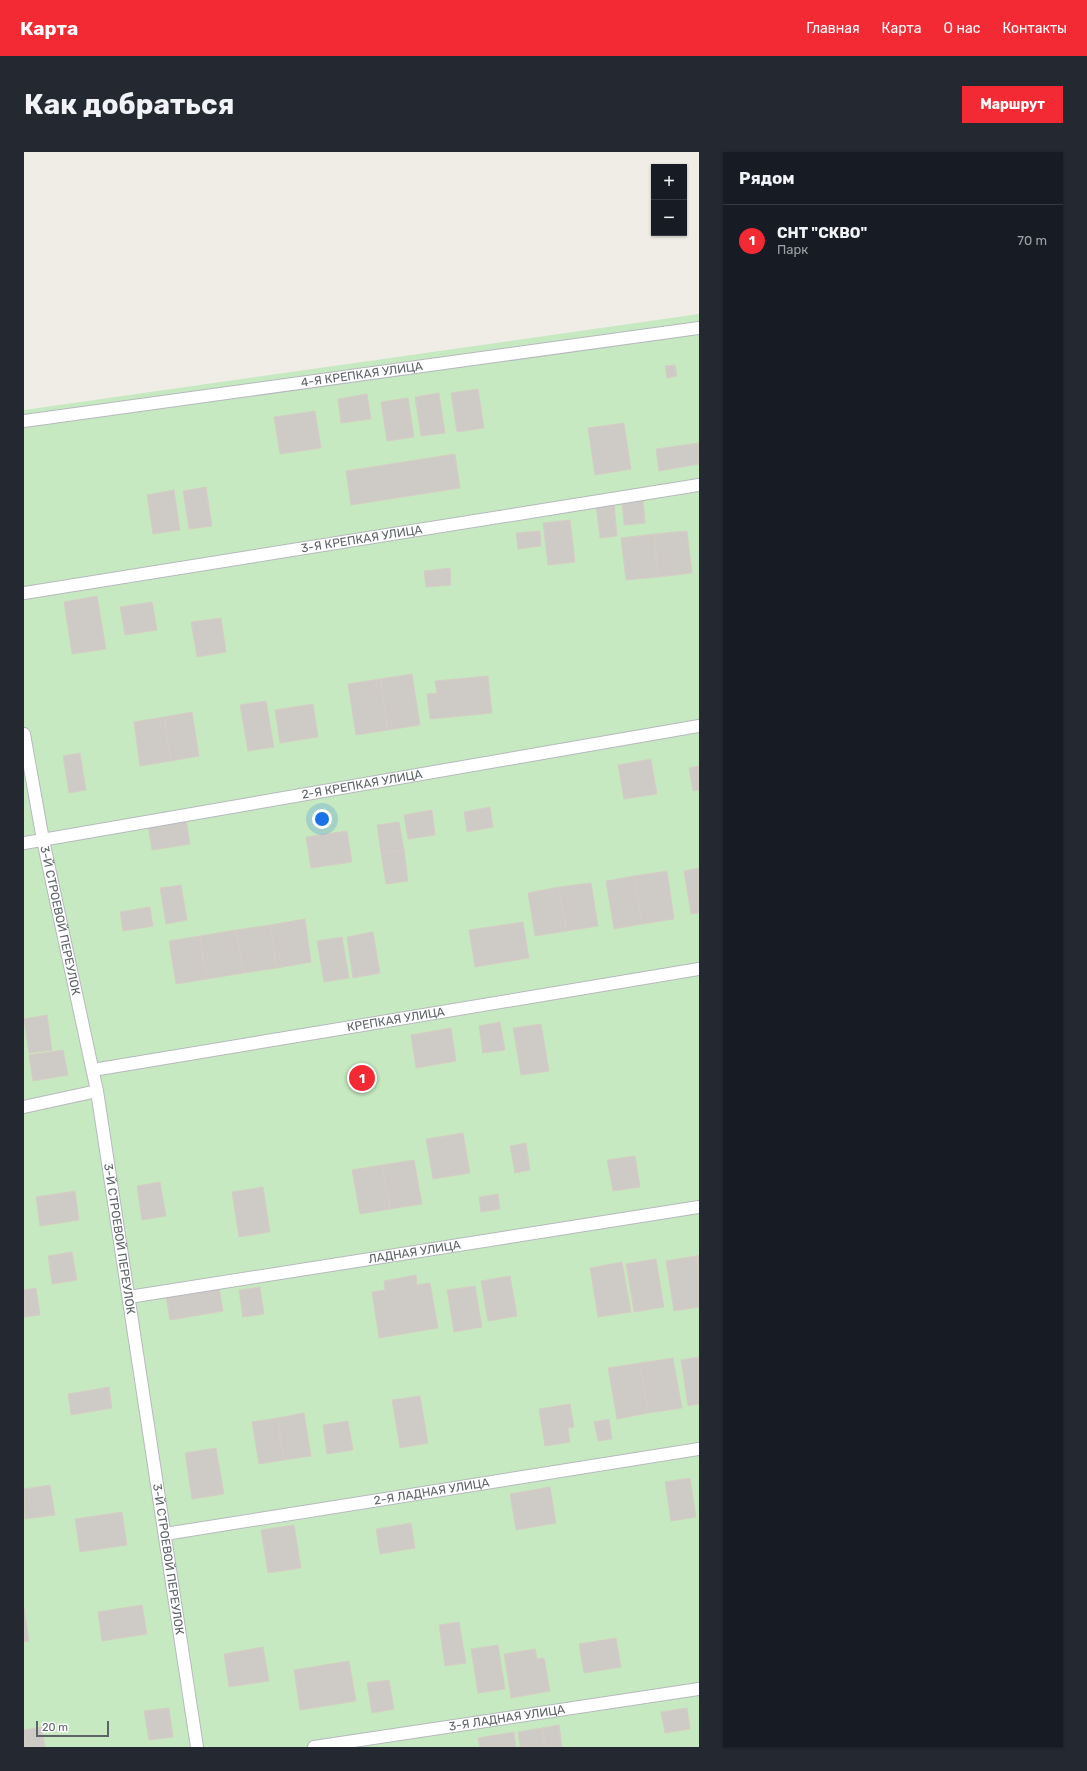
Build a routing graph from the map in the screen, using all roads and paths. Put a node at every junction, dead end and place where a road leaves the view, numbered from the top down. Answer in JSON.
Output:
{"nodes":[{"id":1,"x":699,"y":328,"type":"edge"},
{"id":2,"x":24,"y":421,"type":"edge"},
{"id":3,"x":699,"y":485,"type":"edge"},
{"id":4,"x":24,"y":593,"type":"edge"},
{"id":5,"x":699,"y":726,"type":"edge"},
{"id":6,"x":24,"y":734,"type":"edge"},
{"id":7,"x":43,"y":840,"type":"junction"},
{"id":8,"x":24,"y":843,"type":"edge"},
{"id":9,"x":699,"y":969,"type":"edge"},
{"id":10,"x":94,"y":1070,"type":"junction"},
{"id":11,"x":97,"y":1091,"type":"junction"},
{"id":12,"x":24,"y":1107,"type":"edge"},
{"id":13,"x":699,"y":1207,"type":"edge"},
{"id":14,"x":129,"y":1297,"type":"junction"},
{"id":15,"x":699,"y":1450,"type":"edge"},
{"id":16,"x":165,"y":1534,"type":"junction"},
{"id":17,"x":699,"y":1689,"type":"edge"},
{"id":18,"x":197,"y":1747,"type":"edge"},
{"id":19,"x":314,"y":1747,"type":"edge"}],
"edges":[{"from":1,"to":2,"type":"lane","name":"4-Я КРЕПКАЯ УЛИЦА"},
{"from":3,"to":4,"type":"lane","name":"3-Я КРЕПКАЯ УЛИЦА"},
{"from":5,"to":7,"type":"lane","name":"2-Я КРЕПКАЯ УЛИЦА"},
{"from":6,"to":7,"type":"lane","name":"3-Й СТРОЕВОЙ ПЕРЕУЛОК"},
{"from":7,"to":8,"type":"lane","name":"2-Я КРЕПКАЯ УЛИЦА"},
{"from":7,"to":10,"type":"lane","name":"3-Й СТРОЕВОЙ ПЕРЕУЛОК"},
{"from":9,"to":10,"type":"lane","name":"КРЕПКАЯ УЛИЦА"},
{"from":10,"to":11,"type":"lane","name":"3-Й СТРОЕВОЙ ПЕРЕУЛОК"},
{"from":11,"to":12,"type":"lane"},
{"from":11,"to":14,"type":"lane","name":"3-Й СТРОЕВОЙ ПЕРЕУЛОК"},
{"from":13,"to":14,"type":"lane","name":"ЛАДНАЯ УЛИЦА"},
{"from":14,"to":16,"type":"lane","name":"3-Й СТРОЕВОЙ ПЕРЕУЛОК"},
{"from":15,"to":16,"type":"lane","name":"2-Я ЛАДНАЯ УЛИЦА"},
{"from":16,"to":18,"type":"lane","name":"3-Й СТРОЕВОЙ ПЕРЕУЛОК"},
{"from":17,"to":19,"type":"lane","name":"3-Я ЛАДНАЯ УЛИЦА"}]}
